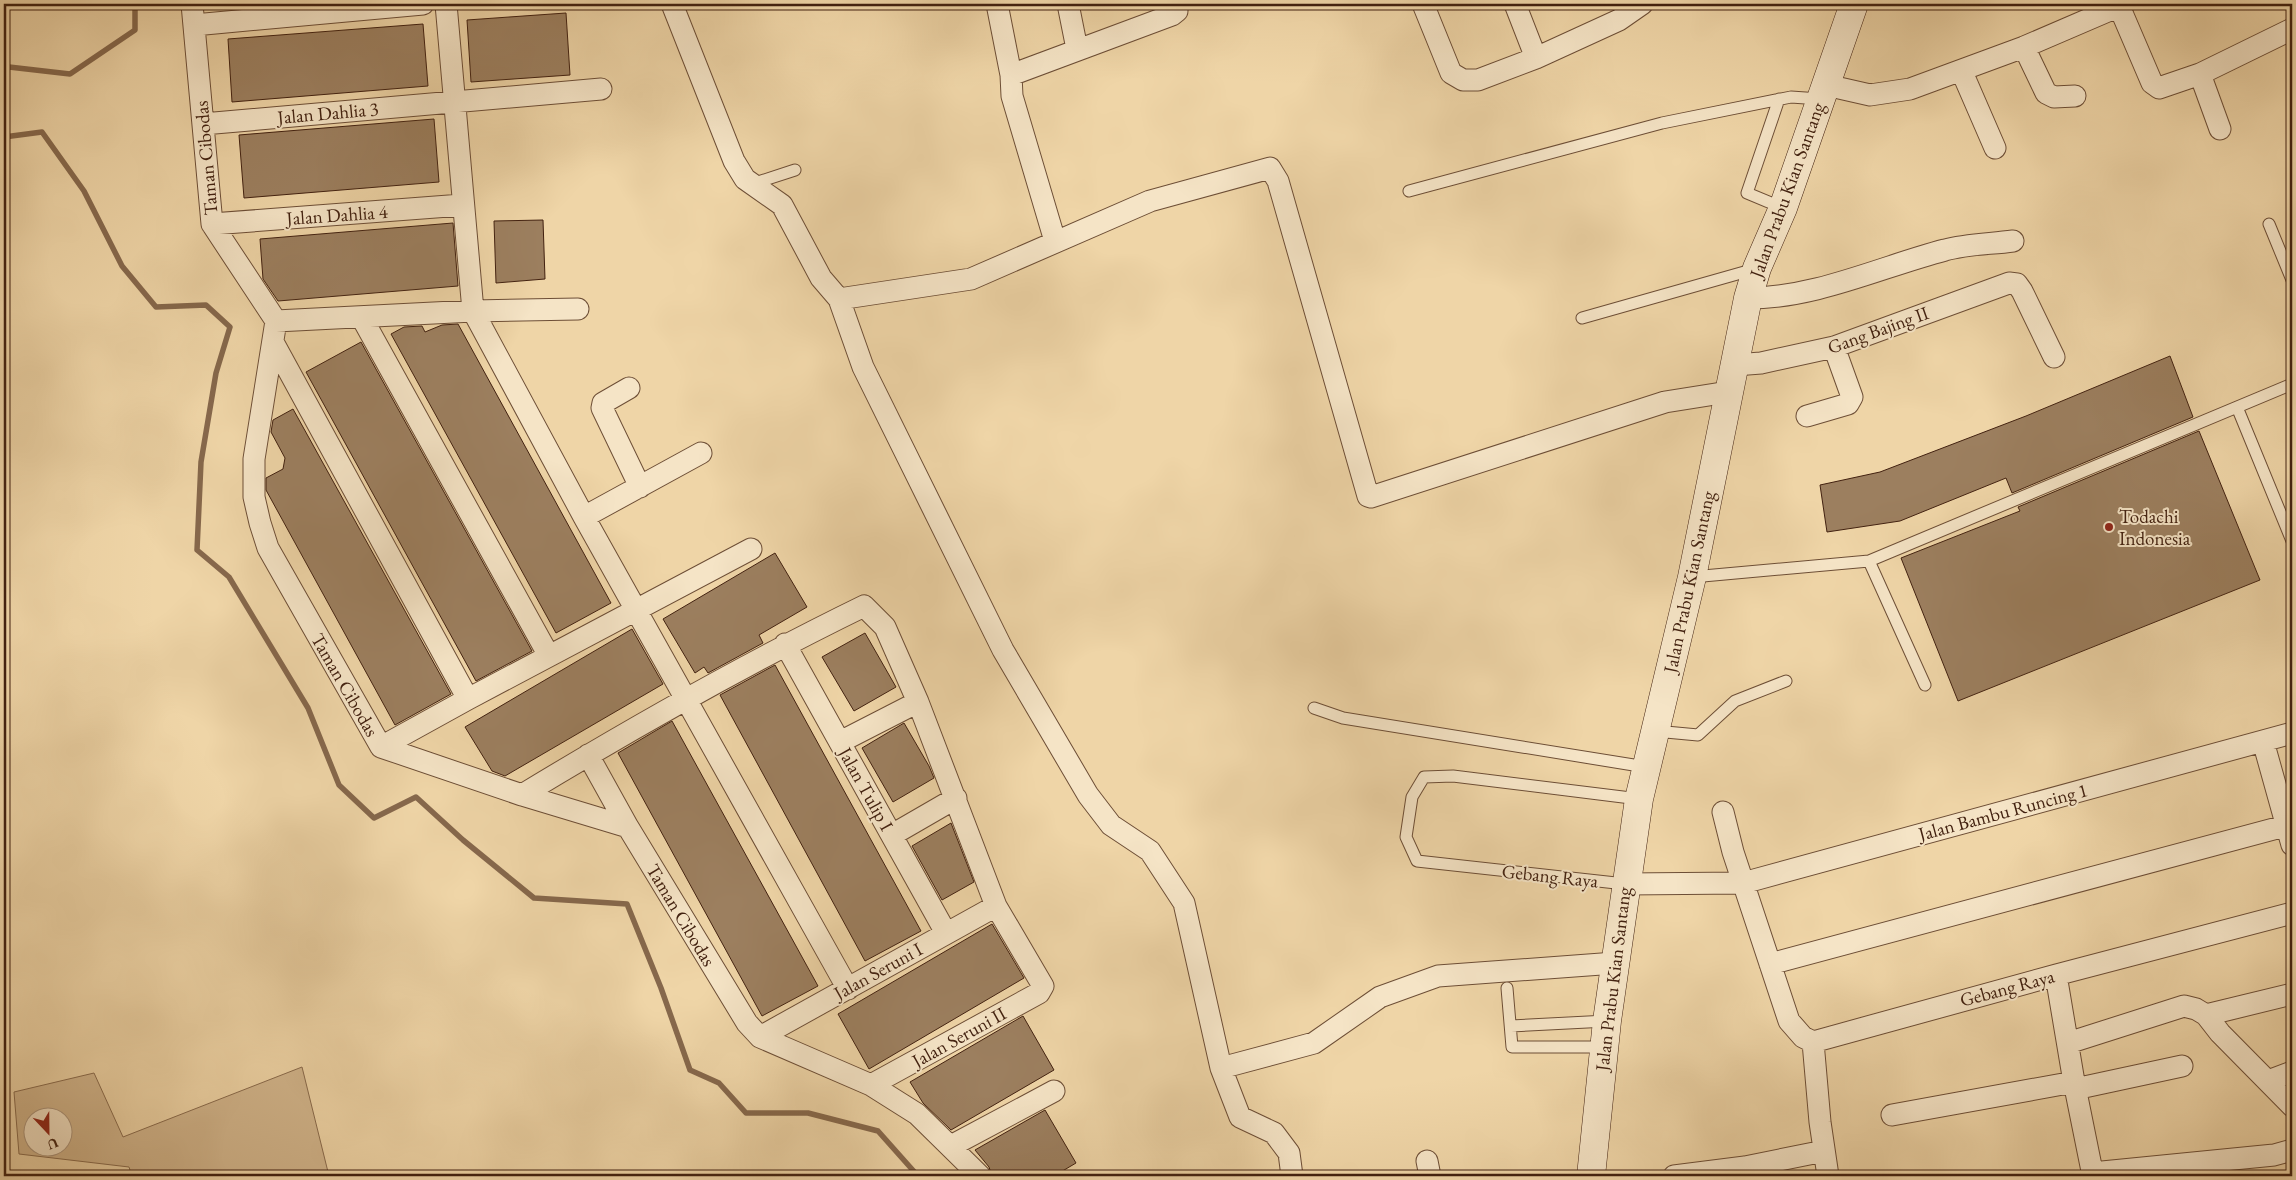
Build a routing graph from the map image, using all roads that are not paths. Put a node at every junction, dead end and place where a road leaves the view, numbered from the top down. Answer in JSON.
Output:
{"nodes":[{"id":1,"x":413,"y":4,"type":"edge"},
{"id":2,"x":446,"y":4,"type":"edge"},
{"id":3,"x":672,"y":4,"type":"edge"},
{"id":4,"x":997,"y":4,"type":"edge"},
{"id":5,"x":1068,"y":4,"type":"edge"},
{"id":6,"x":1177,"y":4,"type":"edge"},
{"id":7,"x":1423,"y":4,"type":"edge"},
{"id":8,"x":1515,"y":4,"type":"edge"},
{"id":9,"x":1642,"y":4,"type":"edge"},
{"id":10,"x":1854,"y":4,"type":"edge"},
{"id":11,"x":2121,"y":5,"type":"edge"},
{"id":12,"x":302,"y":9,"type":"edge"},
{"id":13,"x":1616,"y":12,"type":"edge"},
{"id":14,"x":193,"y":14,"type":"edge"},
{"id":15,"x":2292,"y":29,"type":"edge"},
{"id":16,"x":2024,"y":47,"type":"junction"},
{"id":17,"x":1077,"y":49,"type":"junction"},
{"id":18,"x":1536,"y":58,"type":"junction"},
{"id":19,"x":1962,"y":72,"type":"junction"},
{"id":20,"x":2200,"y":74,"type":"junction"},
{"id":21,"x":1011,"y":75,"type":"junction"},
{"id":22,"x":601,"y":89,"type":"dead end"},
{"id":23,"x":1823,"y":92,"type":"junction"},
{"id":24,"x":2074,"y":96,"type":"dead end"},
{"id":25,"x":1779,"y":99,"type":"junction"},
{"id":26,"x":454,"y":102,"type":"junction"},
{"id":27,"x":203,"y":124,"type":"junction"},
{"id":28,"x":2220,"y":129,"type":"dead end"},
{"id":29,"x":1995,"y":148,"type":"dead end"},
{"id":30,"x":796,"y":170,"type":"dead end"},
{"id":31,"x":752,"y":184,"type":"junction"},
{"id":32,"x":1409,"y":191,"type":"dead end"},
{"id":33,"x":462,"y":205,"type":"junction"},
{"id":34,"x":1783,"y":208,"type":"junction"},
{"id":35,"x":212,"y":224,"type":"junction"},
{"id":36,"x":2269,"y":224,"type":"dead end"},
{"id":37,"x":1055,"y":241,"type":"junction"},
{"id":38,"x":2013,"y":241,"type":"dead end"},
{"id":39,"x":1757,"y":268,"type":"junction"},
{"id":40,"x":2292,"y":280,"type":"edge"},
{"id":41,"x":1748,"y":298,"type":"junction"},
{"id":42,"x":839,"y":299,"type":"junction"},
{"id":43,"x":578,"y":308,"type":"dead end"},
{"id":44,"x":473,"y":311,"type":"junction"},
{"id":45,"x":362,"y":318,"type":"junction"},
{"id":46,"x":1582,"y":318,"type":"dead end"},
{"id":47,"x":274,"y":332,"type":"junction"},
{"id":48,"x":1834,"y":347,"type":"junction"},
{"id":49,"x":2054,"y":358,"type":"dead end"},
{"id":50,"x":1735,"y":365,"type":"junction"},
{"id":51,"x":2292,"y":384,"type":"edge"},
{"id":52,"x":629,"y":388,"type":"dead end"},
{"id":53,"x":1728,"y":392,"type":"junction"},
{"id":54,"x":2237,"y":407,"type":"junction"},
{"id":55,"x":1807,"y":416,"type":"dead end"},
{"id":56,"x":701,"y":453,"type":"dead end"},
{"id":57,"x":640,"y":487,"type":"junction"},
{"id":58,"x":584,"y":517,"type":"junction"},
{"id":59,"x":2292,"y":541,"type":"edge"},
{"id":60,"x":751,"y":549,"type":"dead end"},
{"id":61,"x":1869,"y":561,"type":"junction"},
{"id":62,"x":1692,"y":577,"type":"junction"},
{"id":63,"x":636,"y":610,"type":"junction"},
{"id":64,"x":785,"y":644,"type":"junction"},
{"id":65,"x":548,"y":656,"type":"junction"},
{"id":66,"x":1786,"y":681,"type":"dead end"},
{"id":67,"x":1924,"y":685,"type":"dead end"},
{"id":68,"x":468,"y":699,"type":"junction"},
{"id":69,"x":686,"y":700,"type":"junction"},
{"id":70,"x":918,"y":702,"type":"junction"},
{"id":71,"x":1314,"y":708,"type":"dead end"},
{"id":72,"x":1655,"y":731,"type":"junction"},
{"id":73,"x":2292,"y":733,"type":"edge"},
{"id":74,"x":2263,"y":741,"type":"junction"},
{"id":75,"x":840,"y":742,"type":"junction"},
{"id":76,"x":381,"y":747,"type":"junction"},
{"id":77,"x":588,"y":755,"type":"junction"},
{"id":78,"x":1646,"y":767,"type":"junction"},
{"id":79,"x":522,"y":795,"type":"junction"},
{"id":80,"x":956,"y":798,"type":"junction"},
{"id":81,"x":1639,"y":799,"type":"junction"},
{"id":82,"x":1723,"y":812,"type":"dead end"},
{"id":83,"x":628,"y":827,"type":"junction"},
{"id":84,"x":2290,"y":832,"type":"edge"},
{"id":85,"x":892,"y":835,"type":"junction"},
{"id":86,"x":1743,"y":883,"type":"junction"},
{"id":87,"x":1626,"y":884,"type":"junction"},
{"id":88,"x":996,"y":906,"type":"junction"},
{"id":89,"x":2292,"y":913,"type":"edge"},
{"id":90,"x":946,"y":933,"type":"junction"},
{"id":91,"x":1615,"y":962,"type":"junction"},
{"id":92,"x":1770,"y":964,"type":"junction"},
{"id":93,"x":2056,"y":975,"type":"junction"},
{"id":94,"x":1508,"y":988,"type":"dead end"},
{"id":95,"x":848,"y":989,"type":"junction"},
{"id":96,"x":2292,"y":994,"type":"edge"},
{"id":97,"x":2206,"y":1015,"type":"junction"},
{"id":98,"x":1511,"y":1026,"type":"junction"},
{"id":99,"x":1606,"y":1034,"type":"junction"},
{"id":100,"x":760,"y":1036,"type":"junction"},
{"id":101,"x":1813,"y":1042,"type":"junction"},
{"id":102,"x":2068,"y":1043,"type":"junction"},
{"id":103,"x":2182,"y":1066,"type":"dead end"},
{"id":104,"x":1221,"y":1068,"type":"junction"},
{"id":105,"x":2292,"y":1072,"type":"edge"},
{"id":106,"x":2268,"y":1080,"type":"junction"},
{"id":107,"x":871,"y":1085,"type":"junction"},
{"id":108,"x":2074,"y":1086,"type":"junction"},
{"id":109,"x":1054,"y":1091,"type":"dead end"},
{"id":110,"x":2292,"y":1106,"type":"edge"},
{"id":111,"x":1892,"y":1115,"type":"dead end"},
{"id":112,"x":951,"y":1146,"type":"junction"},
{"id":113,"x":2292,"y":1150,"type":"edge"},
{"id":114,"x":1824,"y":1151,"type":"junction"},
{"id":115,"x":1746,"y":1172,"type":"edge"},
{"id":116,"x":2092,"y":1175,"type":"edge"},
{"id":117,"x":980,"y":1176,"type":"edge"},
{"id":118,"x":1292,"y":1176,"type":"edge"},
{"id":119,"x":1591,"y":1176,"type":"edge"},
{"id":120,"x":1674,"y":1176,"type":"edge"},
{"id":121,"x":1828,"y":1176,"type":"edge"}],
"edges":[{"from":1,"to":12,"type":"street"},
{"from":2,"to":26,"type":"street"},
{"from":3,"to":31,"type":"street"},
{"from":4,"to":21,"type":"street"},
{"from":5,"to":17,"type":"street"},
{"from":6,"to":17,"type":"street"},
{"from":7,"to":18,"type":"street"},
{"from":8,"to":18,"type":"street"},
{"from":9,"to":13,"type":"street"},
{"from":10,"to":23,"type":"main road","name":"Jalan Prabu Kian Santang"},
{"from":11,"to":16,"type":"street"},
{"from":11,"to":20,"type":"street"},
{"from":12,"to":14,"type":"street"},
{"from":13,"to":18,"type":"street"},
{"from":14,"to":27,"type":"street","name":"Taman Cibodas"},
{"from":15,"to":20,"type":"street"},
{"from":16,"to":19,"type":"street"},
{"from":16,"to":24,"type":"street"},
{"from":17,"to":21,"type":"street"},
{"from":19,"to":23,"type":"street"},
{"from":19,"to":29,"type":"street"},
{"from":20,"to":28,"type":"street"},
{"from":21,"to":37,"type":"street"},
{"from":22,"to":26,"type":"street","name":"Jalan Dahlia 3"},
{"from":23,"to":25,"type":"lane"},
{"from":23,"to":34,"type":"main road","name":"Jalan Prabu Kian Santang"},
{"from":25,"to":32,"type":"lane"},
{"from":25,"to":34,"type":"lane"},
{"from":26,"to":27,"type":"street","name":"Jalan Dahlia 3"},
{"from":26,"to":33,"type":"street"},
{"from":27,"to":35,"type":"street","name":"Taman Cibodas"},
{"from":30,"to":31,"type":"lane"},
{"from":31,"to":42,"type":"street"},
{"from":33,"to":35,"type":"street","name":"Jalan Dahlia 4"},
{"from":33,"to":44,"type":"street"},
{"from":34,"to":39,"type":"main road","name":"Jalan Prabu Kian Santang"},
{"from":35,"to":47,"type":"street","name":"Taman Cibodas"},
{"from":36,"to":40,"type":"lane"},
{"from":37,"to":42,"type":"street"},
{"from":37,"to":53,"type":"street"},
{"from":38,"to":41,"type":"street"},
{"from":39,"to":41,"type":"main road","name":"Jalan Prabu Kian Santang"},
{"from":39,"to":46,"type":"lane"},
{"from":41,"to":50,"type":"main road","name":"Jalan Prabu Kian Santang"},
{"from":42,"to":104,"type":"street"},
{"from":43,"to":44,"type":"street"},
{"from":44,"to":45,"type":"street"},
{"from":44,"to":58,"type":"street"},
{"from":45,"to":47,"type":"street"},
{"from":45,"to":65,"type":"street"},
{"from":47,"to":68,"type":"street"},
{"from":47,"to":76,"type":"street","name":"Taman Cibodas"},
{"from":48,"to":49,"type":"street","name":"Gang Bajing II"},
{"from":48,"to":50,"type":"street","name":"Gang Bajing II"},
{"from":48,"to":55,"type":"street"},
{"from":50,"to":53,"type":"main road","name":"Jalan Prabu Kian Santang"},
{"from":51,"to":54,"type":"lane"},
{"from":52,"to":57,"type":"street"},
{"from":53,"to":62,"type":"main road","name":"Jalan Prabu Kian Santang"},
{"from":54,"to":59,"type":"lane"},
{"from":54,"to":61,"type":"lane"},
{"from":56,"to":57,"type":"street"},
{"from":57,"to":58,"type":"street"},
{"from":58,"to":63,"type":"street"},
{"from":60,"to":63,"type":"street"},
{"from":61,"to":62,"type":"lane"},
{"from":61,"to":67,"type":"lane"},
{"from":62,"to":72,"type":"main road","name":"Jalan Prabu Kian Santang"},
{"from":63,"to":65,"type":"street"},
{"from":63,"to":69,"type":"street"},
{"from":64,"to":69,"type":"street"},
{"from":64,"to":70,"type":"street"},
{"from":64,"to":75,"type":"street","name":"Jalan Tulip I"},
{"from":65,"to":68,"type":"street"},
{"from":66,"to":72,"type":"lane"},
{"from":68,"to":76,"type":"street"},
{"from":69,"to":77,"type":"street"},
{"from":69,"to":95,"type":"street"},
{"from":70,"to":75,"type":"street"},
{"from":70,"to":80,"type":"street"},
{"from":71,"to":78,"type":"lane"},
{"from":72,"to":78,"type":"main road","name":"Jalan Prabu Kian Santang"},
{"from":73,"to":74,"type":"street","name":"Jalan Bambu Runcing 1"},
{"from":74,"to":84,"type":"street"},
{"from":74,"to":86,"type":"street","name":"Jalan Bambu Runcing 1"},
{"from":75,"to":85,"type":"street","name":"Jalan Tulip I"},
{"from":76,"to":79,"type":"street","name":"Taman Cibodas"},
{"from":77,"to":79,"type":"street"},
{"from":77,"to":83,"type":"street"},
{"from":78,"to":81,"type":"main road","name":"Jalan Prabu Kian Santang"},
{"from":79,"to":83,"type":"street","name":"Taman Cibodas"},
{"from":80,"to":85,"type":"street"},
{"from":80,"to":88,"type":"street"},
{"from":81,"to":87,"type":"main road","name":"Jalan Prabu Kian Santang"},
{"from":81,"to":87,"type":"lane","name":"Gebang Raya"},
{"from":82,"to":86,"type":"street"},
{"from":83,"to":100,"type":"street","name":"Taman Cibodas"},
{"from":84,"to":92,"type":"street"},
{"from":85,"to":90,"type":"street","name":"Jalan Tulip I"},
{"from":86,"to":87,"type":"street","name":"Gebang Raya"},
{"from":86,"to":92,"type":"street"},
{"from":87,"to":91,"type":"main road","name":"Jalan Prabu Kian Santang"},
{"from":88,"to":90,"type":"street","name":"Jalan Seruni I"},
{"from":88,"to":107,"type":"street","name":"Jalan Seruni II"},
{"from":89,"to":93,"type":"street","name":"Gebang Raya"},
{"from":90,"to":95,"type":"street","name":"Jalan Seruni I"},
{"from":91,"to":99,"type":"main road","name":"Jalan Prabu Kian Santang"},
{"from":91,"to":104,"type":"street"},
{"from":92,"to":101,"type":"street"},
{"from":93,"to":101,"type":"street","name":"Gebang Raya"},
{"from":93,"to":102,"type":"street"},
{"from":94,"to":98,"type":"lane"},
{"from":95,"to":100,"type":"street","name":"Jalan Seruni I"},
{"from":96,"to":97,"type":"street"},
{"from":97,"to":102,"type":"street"},
{"from":97,"to":106,"type":"street"},
{"from":98,"to":99,"type":"lane"},
{"from":98,"to":99,"type":"lane"},
{"from":99,"to":119,"type":"main road","name":"Jalan Prabu Kian Santang"},
{"from":100,"to":107,"type":"street","name":"Taman Cibodas"},
{"from":101,"to":114,"type":"street"},
{"from":102,"to":108,"type":"street"},
{"from":103,"to":108,"type":"street"},
{"from":104,"to":118,"type":"street"},
{"from":105,"to":106,"type":"street"},
{"from":106,"to":110,"type":"street"},
{"from":107,"to":112,"type":"street","name":"Taman Cibodas"},
{"from":108,"to":111,"type":"street"},
{"from":108,"to":116,"type":"street"},
{"from":109,"to":112,"type":"street"},
{"from":112,"to":117,"type":"street","name":"Taman Cibodas"},
{"from":113,"to":116,"type":"street"},
{"from":114,"to":115,"type":"street"},
{"from":114,"to":121,"type":"street"},
{"from":115,"to":120,"type":"street"}]}
